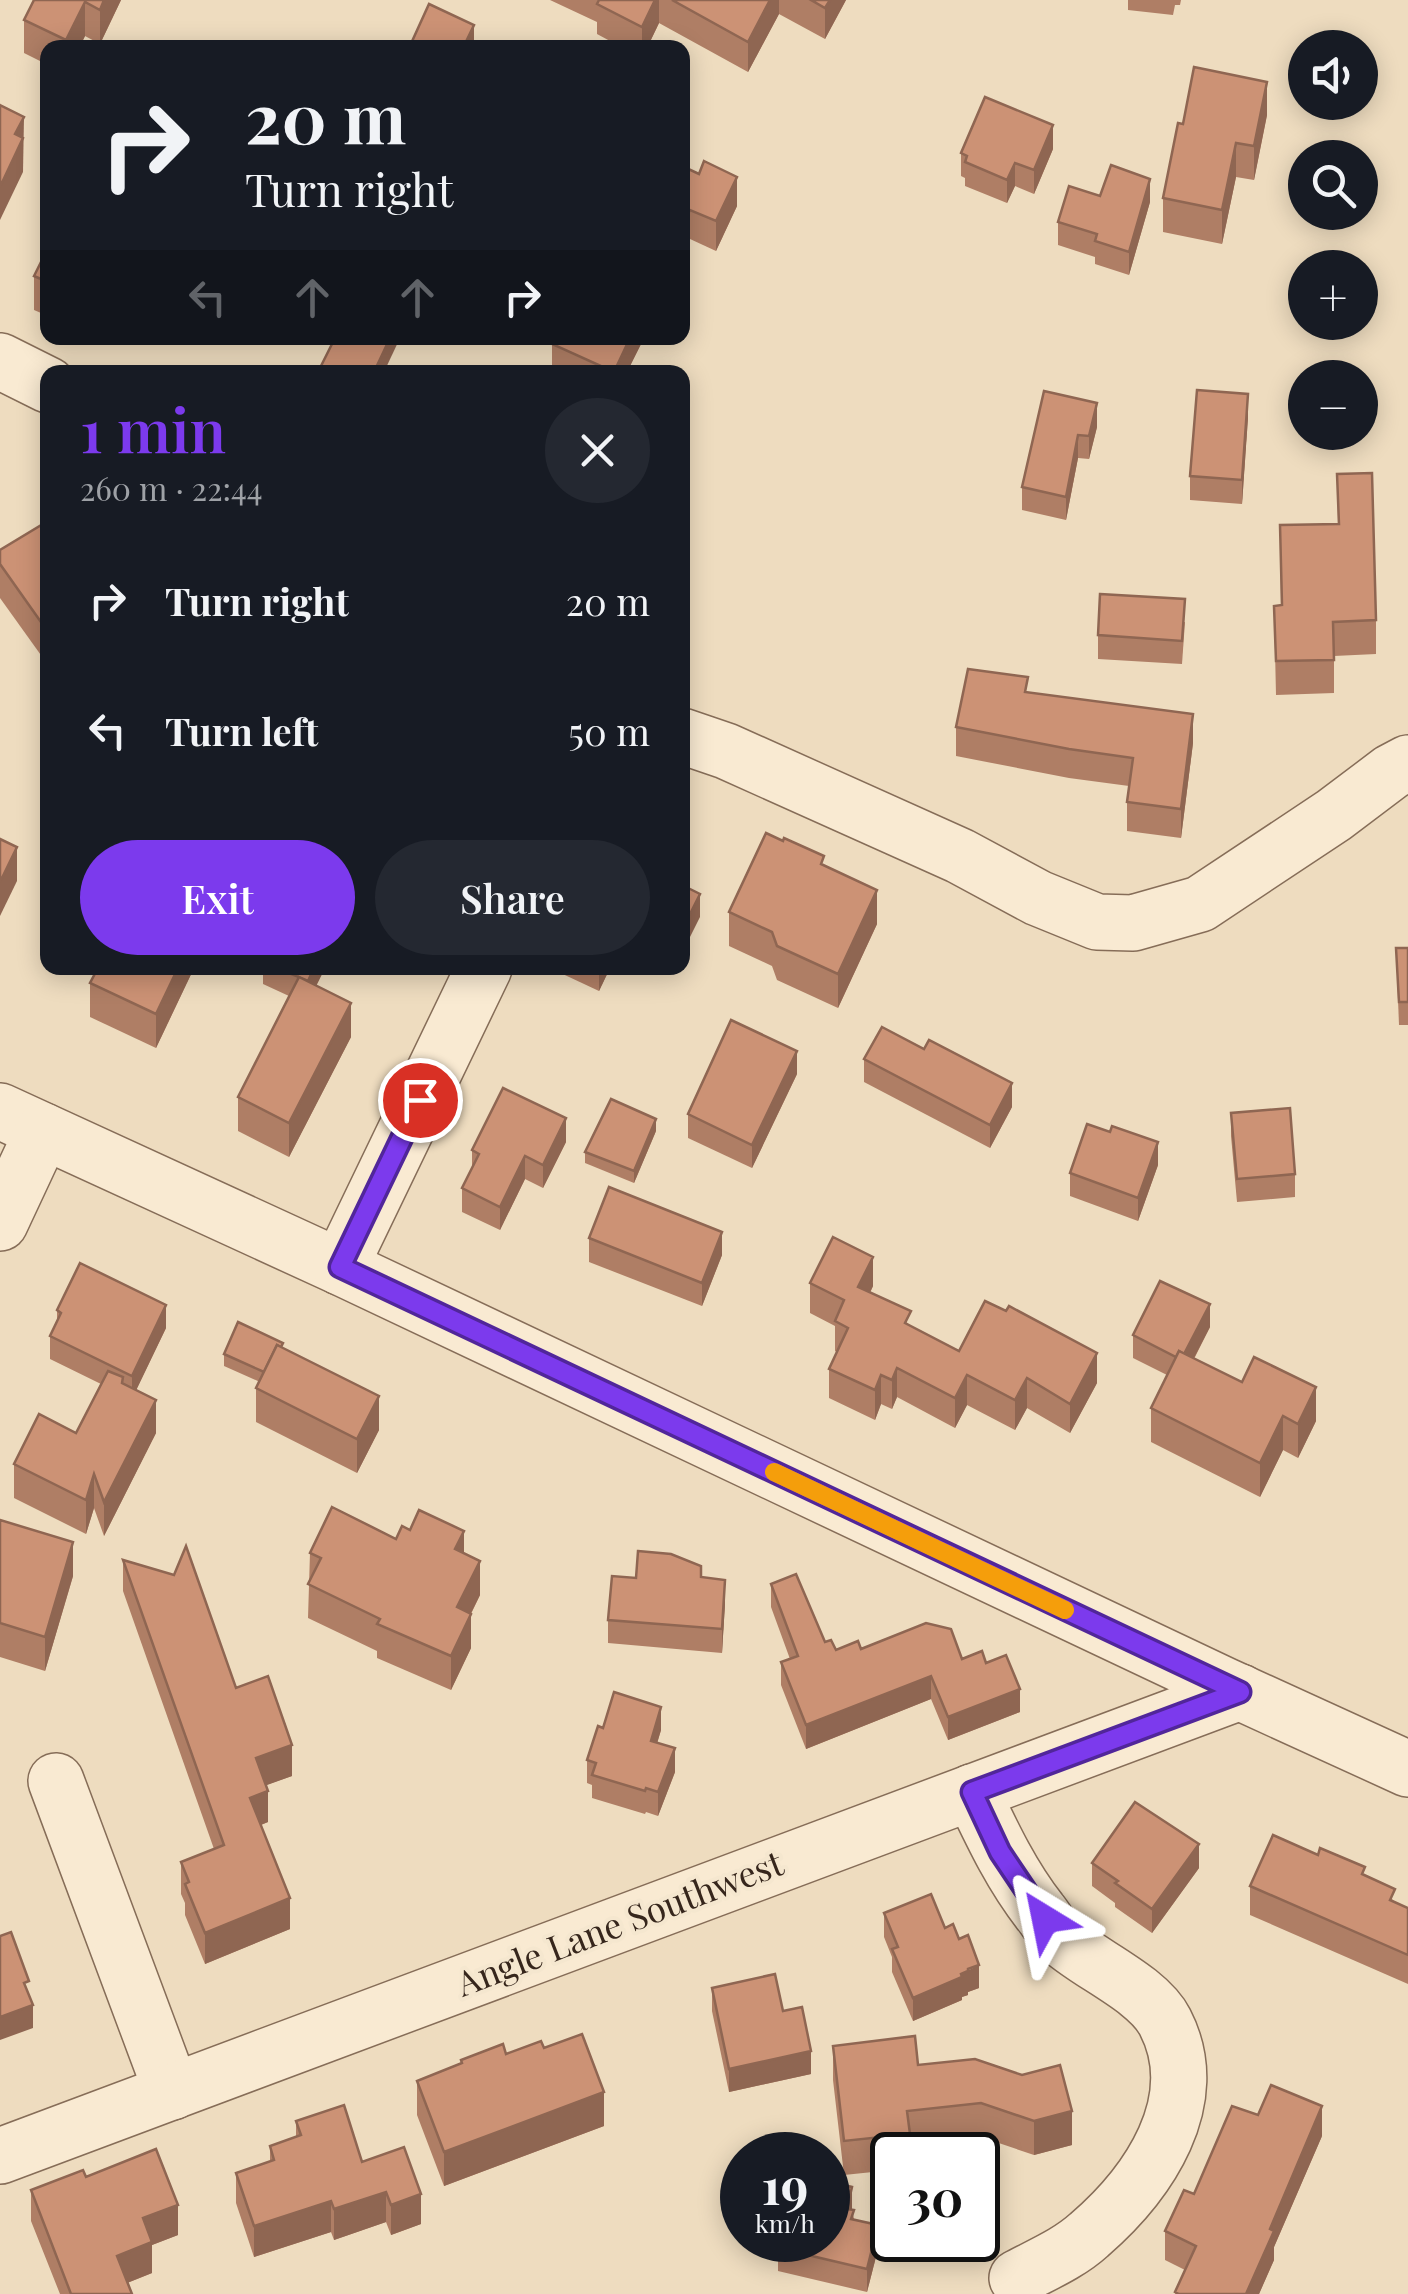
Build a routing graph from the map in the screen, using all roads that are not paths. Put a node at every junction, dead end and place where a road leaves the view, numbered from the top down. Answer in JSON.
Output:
{"nodes":[{"id":1,"x":0,"y":361,"type":"edge"},
{"id":2,"x":40,"y":381,"type":"edge"},
{"id":3,"x":690,"y":739,"type":"edge"},
{"id":4,"x":1408,"y":763,"type":"edge"},
{"id":5,"x":481,"y":975,"type":"edge"},
{"id":6,"x":22,"y":1121,"type":"edge"},
{"id":7,"x":0,"y":1223,"type":"edge"},
{"id":8,"x":340,"y":1267,"type":"junction"},
{"id":9,"x":1240,"y":1692,"type":"junction"},
{"id":10,"x":1408,"y":1769,"type":"edge"},
{"id":11,"x":56,"y":1781,"type":"dead end"},
{"id":12,"x":972,"y":1792,"type":"junction"},
{"id":13,"x":172,"y":2092,"type":"junction"},
{"id":14,"x":0,"y":2156,"type":"edge"},
{"id":15,"x":1017,"y":2278,"type":"dead end"}],
"edges":[{"from":1,"to":2,"type":"street"},
{"from":3,"to":4,"type":"street"},
{"from":5,"to":8,"type":"street"},
{"from":6,"to":7,"type":"street"},
{"from":6,"to":8,"type":"street"},
{"from":8,"to":9,"type":"street"},
{"from":9,"to":10,"type":"street"},
{"from":9,"to":12,"type":"street","name":"Angle Lane Southwest"},
{"from":11,"to":13,"type":"street"},
{"from":12,"to":13,"type":"street","name":"Angle Lane Southwest"},
{"from":12,"to":15,"type":"street"},
{"from":13,"to":14,"type":"street","name":"Angle Lane Southwest"}]}
